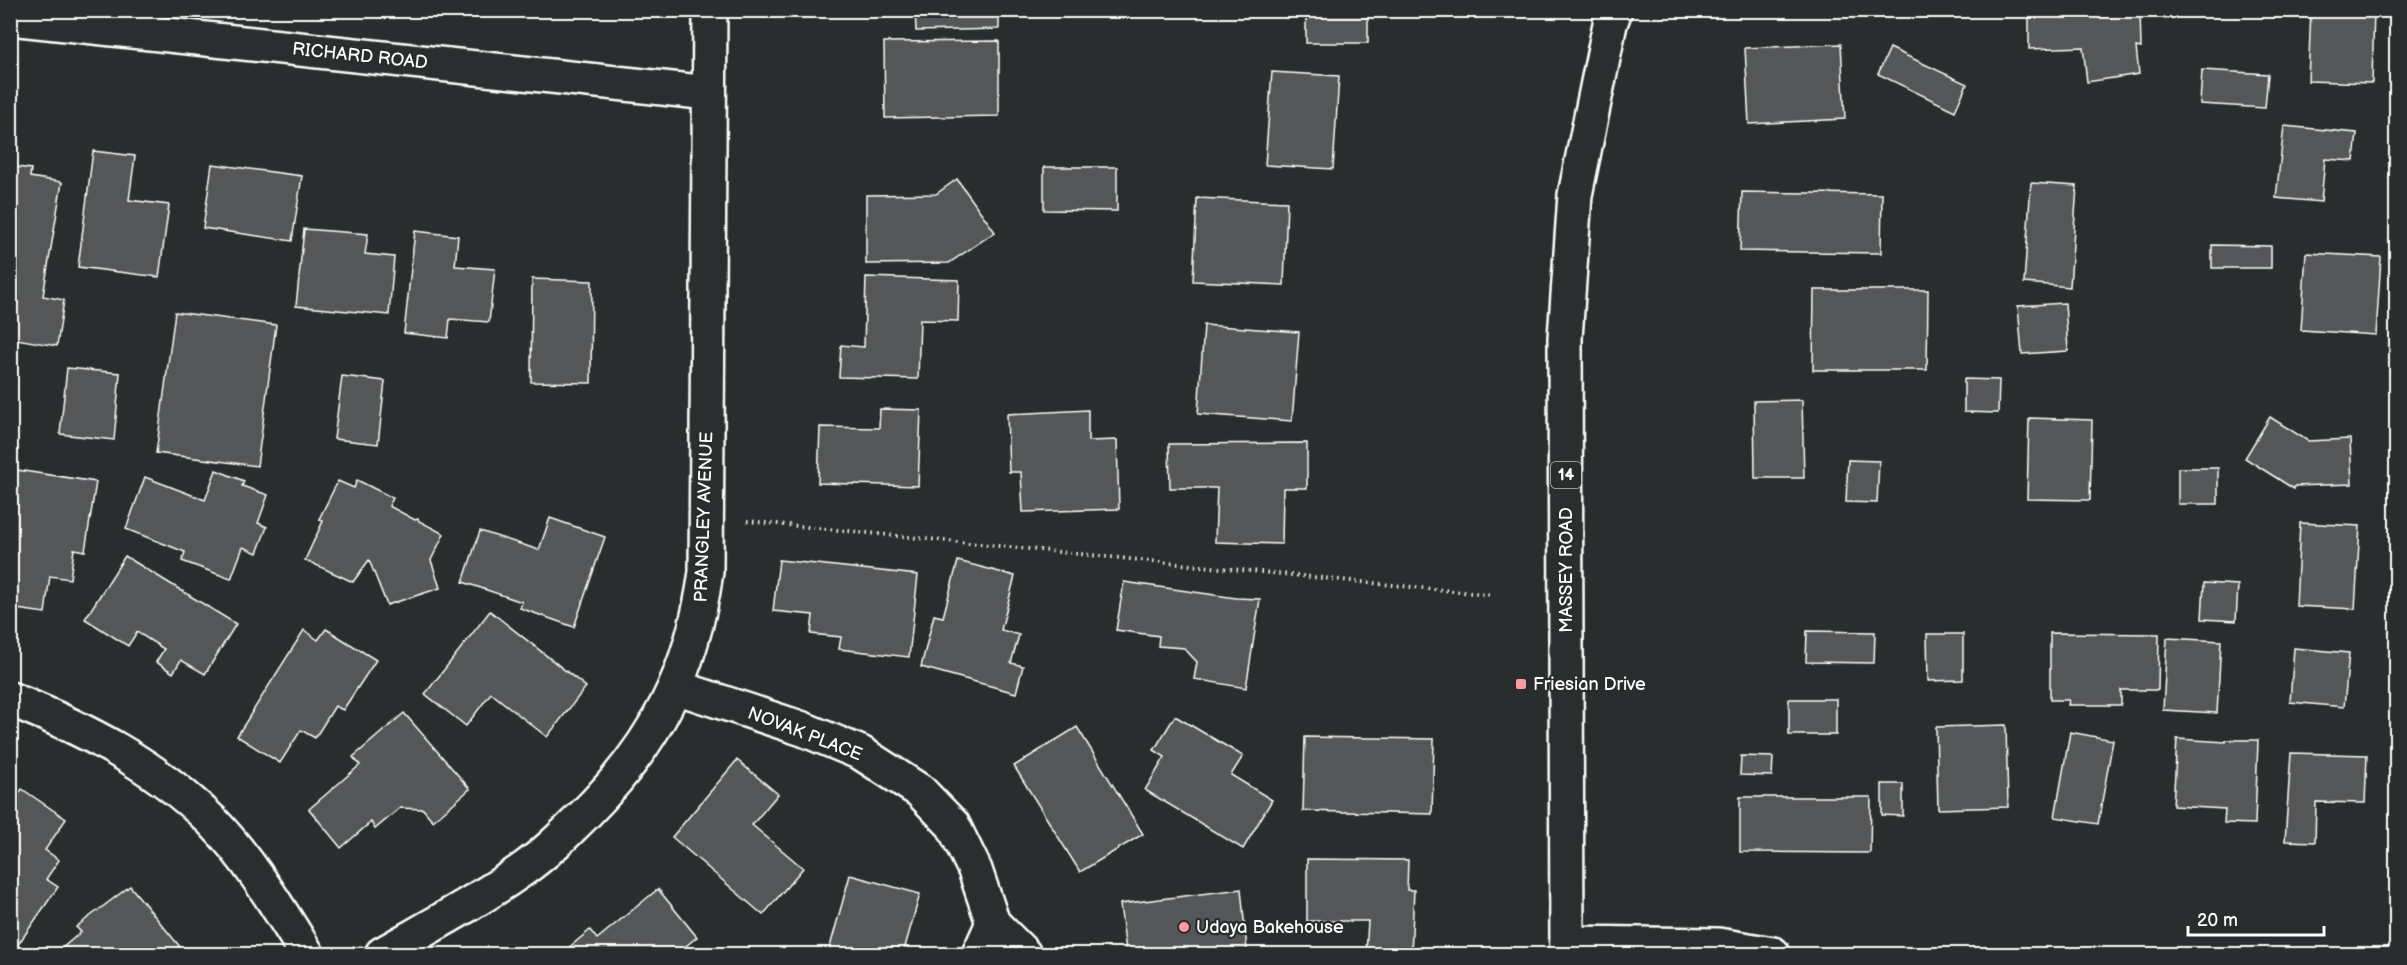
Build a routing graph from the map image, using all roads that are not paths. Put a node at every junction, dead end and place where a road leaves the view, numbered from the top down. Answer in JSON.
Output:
{"nodes":[{"id":1,"x":710,"y":10,"type":"edge"},
{"id":2,"x":1615,"y":10,"type":"edge"},
{"id":3,"x":10,"y":18,"type":"edge"},
{"id":4,"x":709,"y":93,"type":"junction"},
{"id":5,"x":676,"y":687,"type":"junction"},
{"id":6,"x":10,"y":699,"type":"edge"},
{"id":7,"x":993,"y":922,"type":"junction"},
{"id":8,"x":1567,"y":949,"type":"edge"},
{"id":9,"x":307,"y":954,"type":"edge"},
{"id":10,"x":382,"y":954,"type":"edge"},
{"id":11,"x":979,"y":954,"type":"edge"},
{"id":12,"x":1024,"y":954,"type":"edge"},
{"id":13,"x":1773,"y":954,"type":"edge"}],
"edges":[{"from":1,"to":4,"type":"street","name":"PRANGLEY AVENUE"},
{"from":2,"to":8,"type":"street","name":"MASSEY ROAD","number":"14"},
{"from":3,"to":4,"type":"street","name":"RICHARD ROAD"},
{"from":4,"to":5,"type":"street","name":"PRANGLEY AVENUE"},
{"from":5,"to":7,"type":"street","name":"NOVAK PLACE"},
{"from":5,"to":10,"type":"street","name":"PRANGLEY AVENUE"},
{"from":6,"to":9,"type":"street"},
{"from":7,"to":11,"type":"street"},
{"from":7,"to":12,"type":"street","name":"NOVAK PLACE"},
{"from":8,"to":13,"type":"street"}]}
